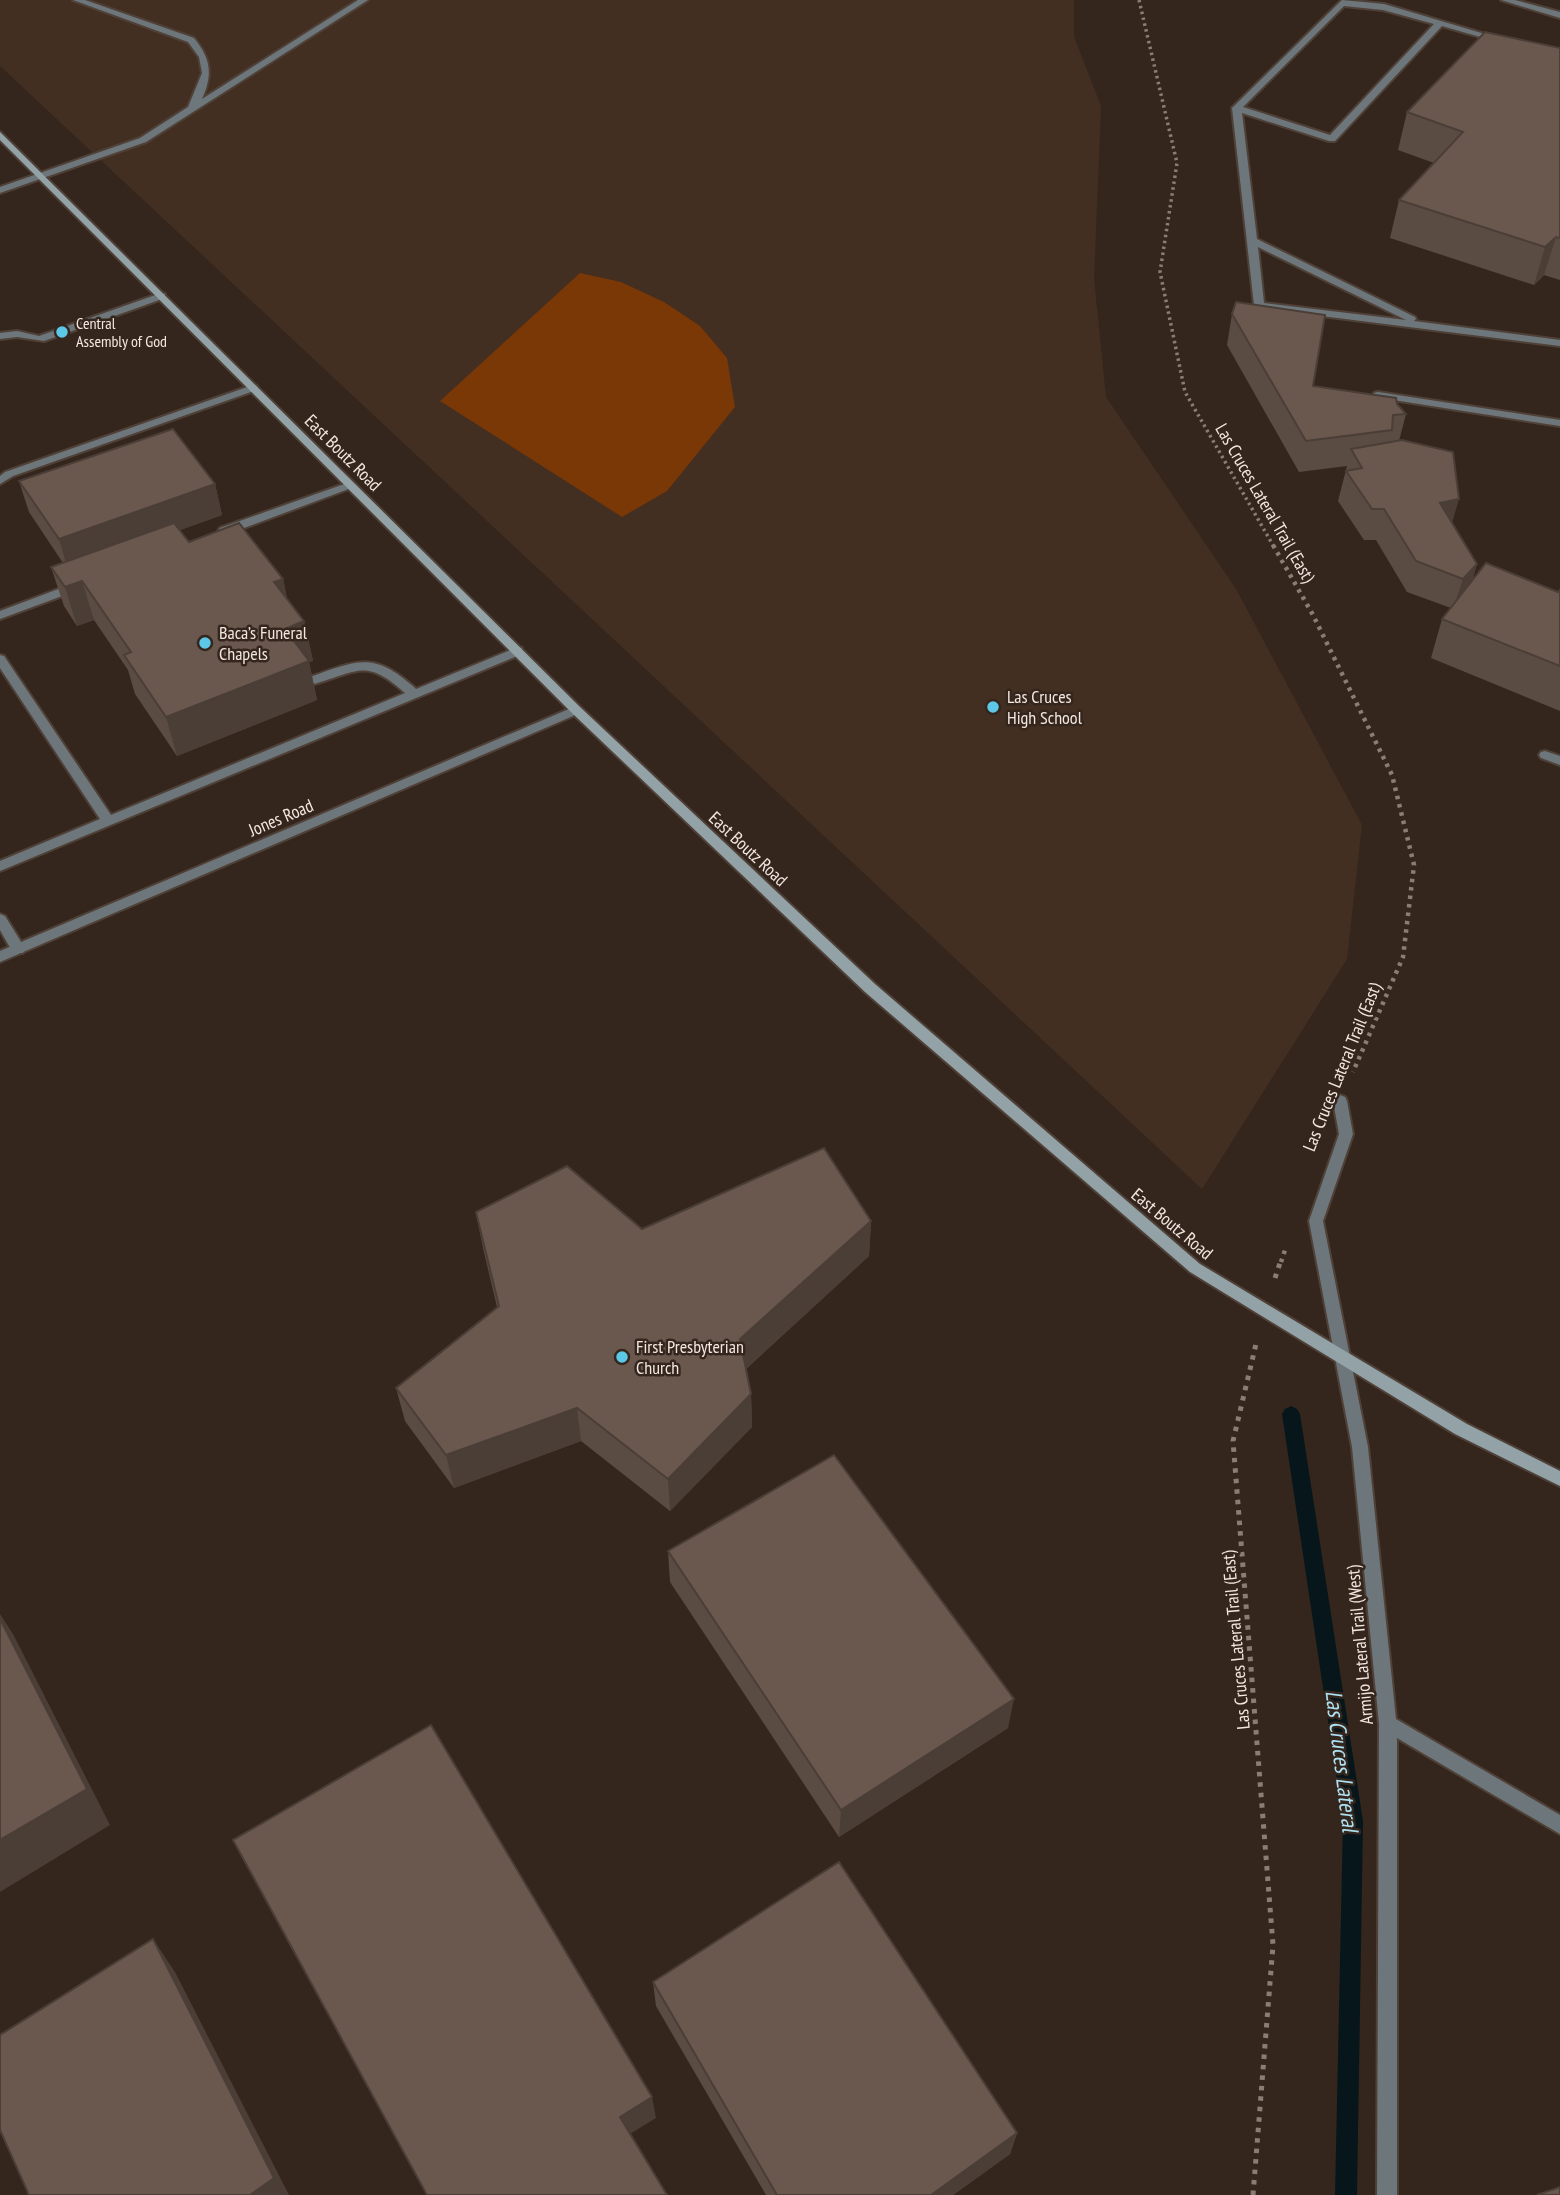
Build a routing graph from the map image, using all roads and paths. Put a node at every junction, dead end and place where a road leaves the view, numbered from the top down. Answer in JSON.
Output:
{"nodes":[{"id":1,"x":77,"y":0,"type":"edge"},
{"id":2,"x":364,"y":0,"type":"edge"},
{"id":3,"x":1139,"y":0,"type":"edge"},
{"id":4,"x":1505,"y":0,"type":"edge"},
{"id":5,"x":1388,"y":4,"type":"edge"},
{"id":6,"x":1560,"y":15,"type":"edge"},
{"id":7,"x":1440,"y":23,"type":"junction"},
{"id":8,"x":1507,"y":41,"type":"edge"},
{"id":9,"x":1237,"y":108,"type":"junction"},
{"id":10,"x":192,"y":109,"type":"junction"},
{"id":11,"x":0,"y":135,"type":"edge"},
{"id":12,"x":43,"y":176,"type":"junction"},
{"id":13,"x":0,"y":190,"type":"edge"},
{"id":14,"x":1252,"y":242,"type":"junction"},
{"id":15,"x":161,"y":296,"type":"junction"},
{"id":16,"x":1422,"y":324,"type":"junction"},
{"id":17,"x":0,"y":336,"type":"edge"},
{"id":18,"x":1560,"y":343,"type":"edge"},
{"id":19,"x":253,"y":388,"type":"junction"},
{"id":20,"x":1373,"y":395,"type":"edge"},
{"id":21,"x":1560,"y":423,"type":"edge"},
{"id":22,"x":0,"y":481,"type":"edge"},
{"id":23,"x":350,"y":485,"type":"junction"},
{"id":24,"x":207,"y":538,"type":"edge"},
{"id":25,"x":91,"y":581,"type":"edge"},
{"id":26,"x":0,"y":615,"type":"edge"},
{"id":27,"x":518,"y":651,"type":"junction"},
{"id":28,"x":0,"y":659,"type":"edge"},
{"id":29,"x":314,"y":680,"type":"dead end"},
{"id":30,"x":414,"y":694,"type":"junction"},
{"id":31,"x":576,"y":710,"type":"junction"},
{"id":32,"x":1545,"y":755,"type":"dead end"},
{"id":33,"x":1560,"y":761,"type":"edge"},
{"id":34,"x":108,"y":821,"type":"junction"},
{"id":35,"x":0,"y":866,"type":"edge"},
{"id":36,"x":0,"y":919,"type":"edge"},
{"id":37,"x":18,"y":949,"type":"junction"},
{"id":38,"x":0,"y":957,"type":"edge"},
{"id":39,"x":1340,"y":1101,"type":"joint"},
{"id":40,"x":1287,"y":1247,"type":"dead end"},
{"id":41,"x":1264,"y":1309,"type":"junction"},
{"id":42,"x":1341,"y":1356,"type":"junction"},
{"id":43,"x":1560,"y":1479,"type":"edge"},
{"id":44,"x":1388,"y":1724,"type":"junction"},
{"id":45,"x":1560,"y":1825,"type":"edge"},
{"id":46,"x":1253,"y":2195,"type":"edge"},
{"id":47,"x":1387,"y":2195,"type":"edge"}],
"edges":[{"from":1,"to":10,"type":"street"},
{"from":2,"to":10,"type":"street"},
{"from":3,"to":39,"type":"path","name":"Las Cruces Lateral Trail (East)"},
{"from":4,"to":6,"type":"street"},
{"from":5,"to":7,"type":"street"},
{"from":5,"to":9,"type":"street"},
{"from":7,"to":8,"type":"street"},
{"from":7,"to":9,"type":"street"},
{"from":9,"to":14,"type":"street"},
{"from":10,"to":12,"type":"street"},
{"from":11,"to":12,"type":"main road","name":"East Boutz Road"},
{"from":12,"to":13,"type":"street"},
{"from":12,"to":15,"type":"main road","name":"East Boutz Road"},
{"from":14,"to":16,"type":"street"},
{"from":14,"to":16,"type":"street"},
{"from":15,"to":17,"type":"street"},
{"from":15,"to":19,"type":"main road","name":"East Boutz Road"},
{"from":16,"to":18,"type":"street"},
{"from":19,"to":22,"type":"street"},
{"from":19,"to":23,"type":"main road","name":"East Boutz Road"},
{"from":20,"to":21,"type":"street"},
{"from":23,"to":24,"type":"street"},
{"from":23,"to":27,"type":"main road","name":"East Boutz Road"},
{"from":25,"to":26,"type":"street"},
{"from":27,"to":30,"type":"street"},
{"from":27,"to":31,"type":"main road","name":"East Boutz Road"},
{"from":28,"to":34,"type":"street"},
{"from":29,"to":30,"type":"street"},
{"from":30,"to":34,"type":"street"},
{"from":31,"to":37,"type":"street","name":"Jones Road"},
{"from":31,"to":41,"type":"main road","name":"East Boutz Road"},
{"from":32,"to":33,"type":"street"},
{"from":34,"to":35,"type":"street"},
{"from":36,"to":37,"type":"street"},
{"from":37,"to":38,"type":"street","name":"Jones Road"},
{"from":39,"to":42,"type":"street","name":"Armijo Lateral Trail (West)"},
{"from":40,"to":41,"type":"path","name":"Las Cruces Lateral Trail (East)"},
{"from":41,"to":42,"type":"main road","name":"East Boutz Road"},
{"from":41,"to":46,"type":"path","name":"Las Cruces Lateral Trail (East)"},
{"from":42,"to":43,"type":"main road","name":"East Boutz Road"},
{"from":42,"to":44,"type":"street","name":"Armijo Lateral Trail (West)"},
{"from":44,"to":45,"type":"street"},
{"from":44,"to":47,"type":"street","name":"Armijo Lateral Trail (West)"}]}
